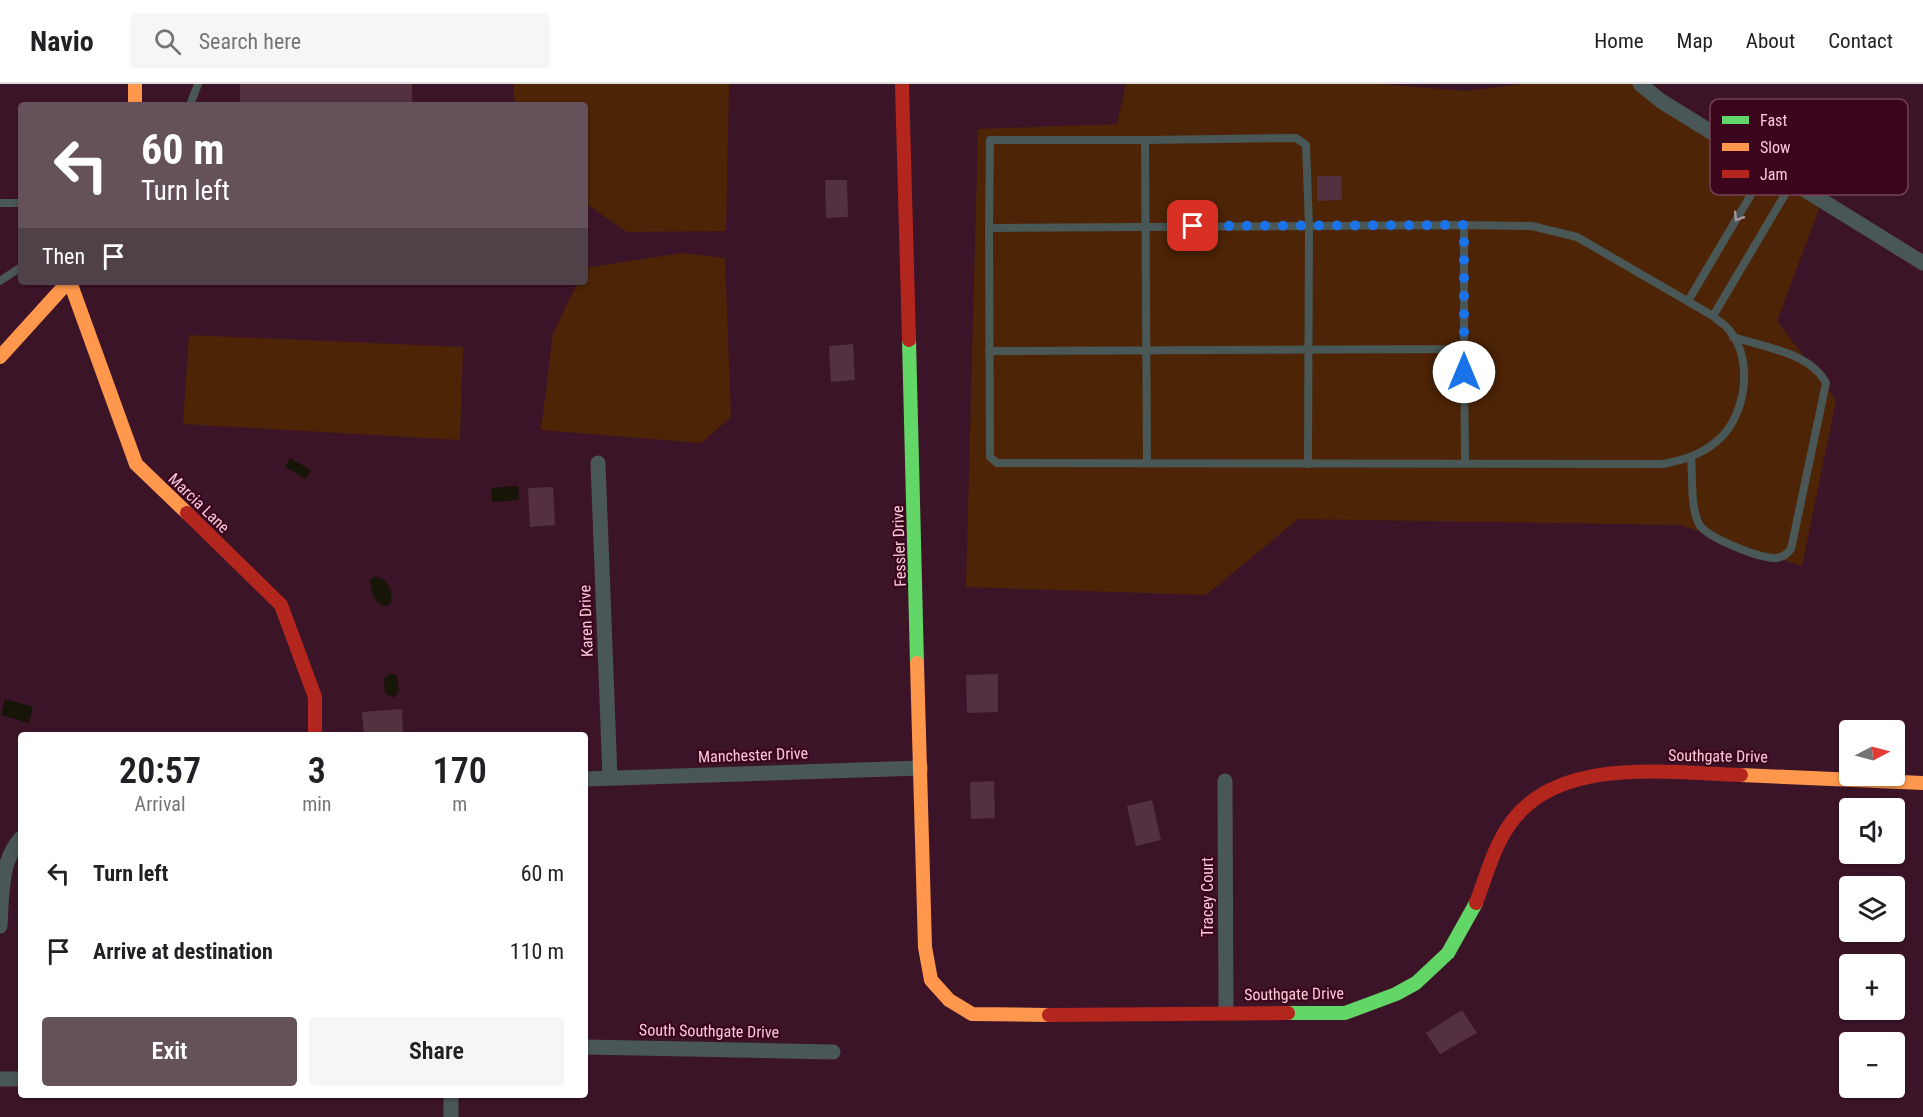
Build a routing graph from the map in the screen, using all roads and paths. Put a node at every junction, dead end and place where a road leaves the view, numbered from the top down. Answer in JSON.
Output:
{"nodes":[{"id":1,"x":135,"y":84,"type":"edge"},
{"id":2,"x":198,"y":84,"type":"edge"},
{"id":3,"x":902,"y":84,"type":"edge"},
{"id":4,"x":1640,"y":84,"type":"edge"},
{"id":5,"x":135,"y":102,"type":"edge"},
{"id":6,"x":191,"y":102,"type":"edge"},
{"id":7,"x":1710,"y":131,"type":"edge"},
{"id":8,"x":1145,"y":140,"type":"junction"},
{"id":9,"x":1751,"y":195,"type":"edge"},
{"id":10,"x":1785,"y":195,"type":"edge"},
{"id":11,"x":1814,"y":195,"type":"edge"},
{"id":12,"x":0,"y":203,"type":"edge"},
{"id":13,"x":18,"y":203,"type":"edge"},
{"id":14,"x":1464,"y":225,"type":"junction"},
{"id":15,"x":1146,"y":226,"type":"junction"},
{"id":16,"x":1309,"y":226,"type":"junction"},
{"id":17,"x":989,"y":228,"type":"junction"},
{"id":18,"x":1923,"y":263,"type":"edge"},
{"id":19,"x":18,"y":269,"type":"edge"},
{"id":20,"x":0,"y":281,"type":"edge"},
{"id":21,"x":66,"y":285,"type":"edge"},
{"id":22,"x":70,"y":285,"type":"edge"},
{"id":23,"x":1688,"y":302,"type":"junction"},
{"id":24,"x":1713,"y":316,"type":"junction"},
{"id":25,"x":1733,"y":337,"type":"junction"},
{"id":26,"x":1464,"y":349,"type":"junction"},
{"id":27,"x":1145,"y":350,"type":"junction"},
{"id":28,"x":1308,"y":350,"type":"junction"},
{"id":29,"x":989,"y":351,"type":"junction"},
{"id":30,"x":0,"y":357,"type":"edge"},
{"id":31,"x":1691,"y":458,"type":"junction"},
{"id":32,"x":1465,"y":462,"type":"junction"},
{"id":33,"x":598,"y":463,"type":"dead end"},
{"id":34,"x":1147,"y":463,"type":"junction"},
{"id":35,"x":1308,"y":464,"type":"junction"},
{"id":36,"x":315,"y":732,"type":"edge"},
{"id":37,"x":921,"y":768,"type":"junction"},
{"id":38,"x":610,"y":778,"type":"junction"},
{"id":39,"x":588,"y":779,"type":"edge"},
{"id":40,"x":1225,"y":781,"type":"dead end"},
{"id":41,"x":1923,"y":783,"type":"edge"},
{"id":42,"x":18,"y":841,"type":"edge"},
{"id":43,"x":0,"y":926,"type":"edge"},
{"id":44,"x":949,"y":1000,"type":"joint"},
{"id":45,"x":1226,"y":1013,"type":"junction"},
{"id":46,"x":588,"y":1047,"type":"edge"},
{"id":47,"x":833,"y":1052,"type":"dead end"},
{"id":48,"x":0,"y":1079,"type":"edge"},
{"id":49,"x":18,"y":1079,"type":"edge"},
{"id":50,"x":451,"y":1098,"type":"edge"},
{"id":51,"x":451,"y":1117,"type":"edge"}],
"edges":[{"from":1,"to":5,"type":"street"},
{"from":2,"to":6,"type":"lane"},
{"from":3,"to":37,"type":"street","name":"Fessler Drive"},
{"from":4,"to":7,"type":"street"},
{"from":8,"to":15,"type":"lane"},
{"from":8,"to":16,"type":"lane"},
{"from":8,"to":17,"type":"lane"},
{"from":9,"to":23,"type":"lane","one_way":true},
{"from":10,"to":24,"type":"lane"},
{"from":11,"to":18,"type":"street"},
{"from":12,"to":13,"type":"lane"},
{"from":14,"to":16,"type":"lane"},
{"from":14,"to":23,"type":"lane"},
{"from":14,"to":26,"type":"lane"},
{"from":15,"to":16,"type":"lane"},
{"from":15,"to":17,"type":"lane"},
{"from":15,"to":27,"type":"lane"},
{"from":16,"to":28,"type":"lane"},
{"from":17,"to":29,"type":"lane"},
{"from":19,"to":20,"type":"lane"},
{"from":21,"to":30,"type":"street"},
{"from":22,"to":36,"type":"street","name":"Marcia Lane"},
{"from":23,"to":24,"type":"lane"},
{"from":24,"to":25,"type":"lane"},
{"from":25,"to":31,"type":"lane"},
{"from":25,"to":31,"type":"lane"},
{"from":26,"to":28,"type":"lane"},
{"from":26,"to":32,"type":"lane"},
{"from":27,"to":28,"type":"lane"},
{"from":27,"to":29,"type":"lane"},
{"from":27,"to":34,"type":"lane"},
{"from":28,"to":35,"type":"lane"},
{"from":29,"to":34,"type":"lane"},
{"from":31,"to":32,"type":"lane"},
{"from":32,"to":35,"type":"lane"},
{"from":33,"to":38,"type":"street","name":"Karen Drive"},
{"from":34,"to":35,"type":"lane"},
{"from":37,"to":38,"type":"street","name":"Manchester Drive"},
{"from":37,"to":44,"type":"street","name":"Fessler Drive"},
{"from":38,"to":39,"type":"street","name":"Manchester Drive"},
{"from":40,"to":45,"type":"street","name":"Tracey Court"},
{"from":41,"to":45,"type":"street","name":"Southgate Drive"},
{"from":42,"to":43,"type":"street"},
{"from":44,"to":45,"type":"street","name":"Southgate Drive"},
{"from":46,"to":47,"type":"street","name":"South Southgate Drive"},
{"from":48,"to":49,"type":"street"},
{"from":50,"to":51,"type":"street"}]}
